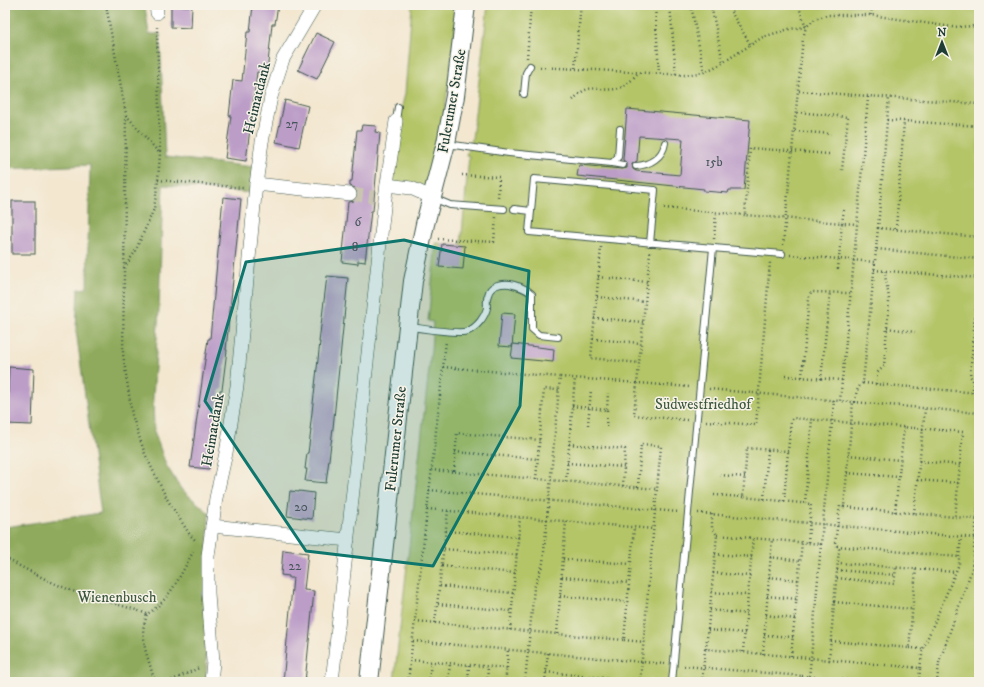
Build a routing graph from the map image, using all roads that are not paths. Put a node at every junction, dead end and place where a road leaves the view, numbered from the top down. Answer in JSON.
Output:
{"nodes":[{"id":1,"x":315,"y":5,"type":"edge"},
{"id":2,"x":466,"y":5,"type":"edge"},
{"id":3,"x":530,"y":66,"type":"road end"},
{"id":4,"x":524,"y":94,"type":"dead end"},
{"id":5,"x":398,"y":107,"type":"dead end"},
{"id":6,"x":396,"y":121,"type":"joint"},
{"id":7,"x":620,"y":129,"type":"dead end"},
{"id":8,"x":446,"y":143,"type":"junction"},
{"id":9,"x":665,"y":143,"type":"dead end"},
{"id":10,"x":612,"y":163,"type":"junction"},
{"id":11,"x":623,"y":165,"type":"dead end"},
{"id":12,"x":636,"y":166,"type":"dead end"},
{"id":13,"x":253,"y":186,"type":"junction"},
{"id":14,"x":350,"y":194,"type":"tunnel mouth"},
{"id":15,"x":382,"y":194,"type":"junction"},
{"id":16,"x":431,"y":197,"type":"junction"},
{"id":17,"x":504,"y":209,"type":"dead end"},
{"id":18,"x":514,"y":209,"type":"dead end"},
{"id":19,"x":531,"y":211,"type":"junction"},
{"id":20,"x":650,"y":242,"type":"junction"},
{"id":21,"x":713,"y":248,"type":"junction"},
{"id":22,"x":782,"y":254,"type":"road end"},
{"id":23,"x":408,"y":326,"type":"junction"},
{"id":24,"x":558,"y":337,"type":"dead end"},
{"id":25,"x":212,"y":526,"type":"junction"},
{"id":26,"x":348,"y":540,"type":"junction"},
{"id":27,"x":211,"y":682,"type":"edge"},
{"id":28,"x":332,"y":682,"type":"edge"},
{"id":29,"x":369,"y":682,"type":"edge"},
{"id":30,"x":672,"y":682,"type":"edge"}],
"edges":[{"from":1,"to":13,"type":"street","name":"Heimatdank"},
{"from":2,"to":8,"type":"main road","name":"Fulerumer Straße"},
{"from":3,"to":4,"type":"lane"},
{"from":5,"to":6,"type":"lane"},
{"from":6,"to":15,"type":"street"},
{"from":7,"to":10,"type":"lane"},
{"from":8,"to":10,"type":"lane"},
{"from":8,"to":16,"type":"main road","name":"Fulerumer Straße"},
{"from":9,"to":12,"type":"lane"},
{"from":10,"to":11,"type":"lane"},
{"from":13,"to":14,"type":"street"},
{"from":13,"to":25,"type":"street","name":"Heimatdank"},
{"from":15,"to":16,"type":"street"},
{"from":15,"to":26,"type":"street"},
{"from":16,"to":17,"type":"lane"},
{"from":16,"to":23,"type":"main road","name":"Fulerumer Straße"},
{"from":18,"to":19,"type":"lane"},
{"from":19,"to":20,"type":"lane"},
{"from":19,"to":20,"type":"lane"},
{"from":20,"to":21,"type":"lane"},
{"from":21,"to":22,"type":"lane"},
{"from":21,"to":30,"type":"lane"},
{"from":23,"to":24,"type":"lane"},
{"from":23,"to":29,"type":"main road","name":"Fulerumer Straße"},
{"from":25,"to":26,"type":"street"},
{"from":25,"to":27,"type":"street","name":"Heimatdank"},
{"from":26,"to":28,"type":"street"}]}
